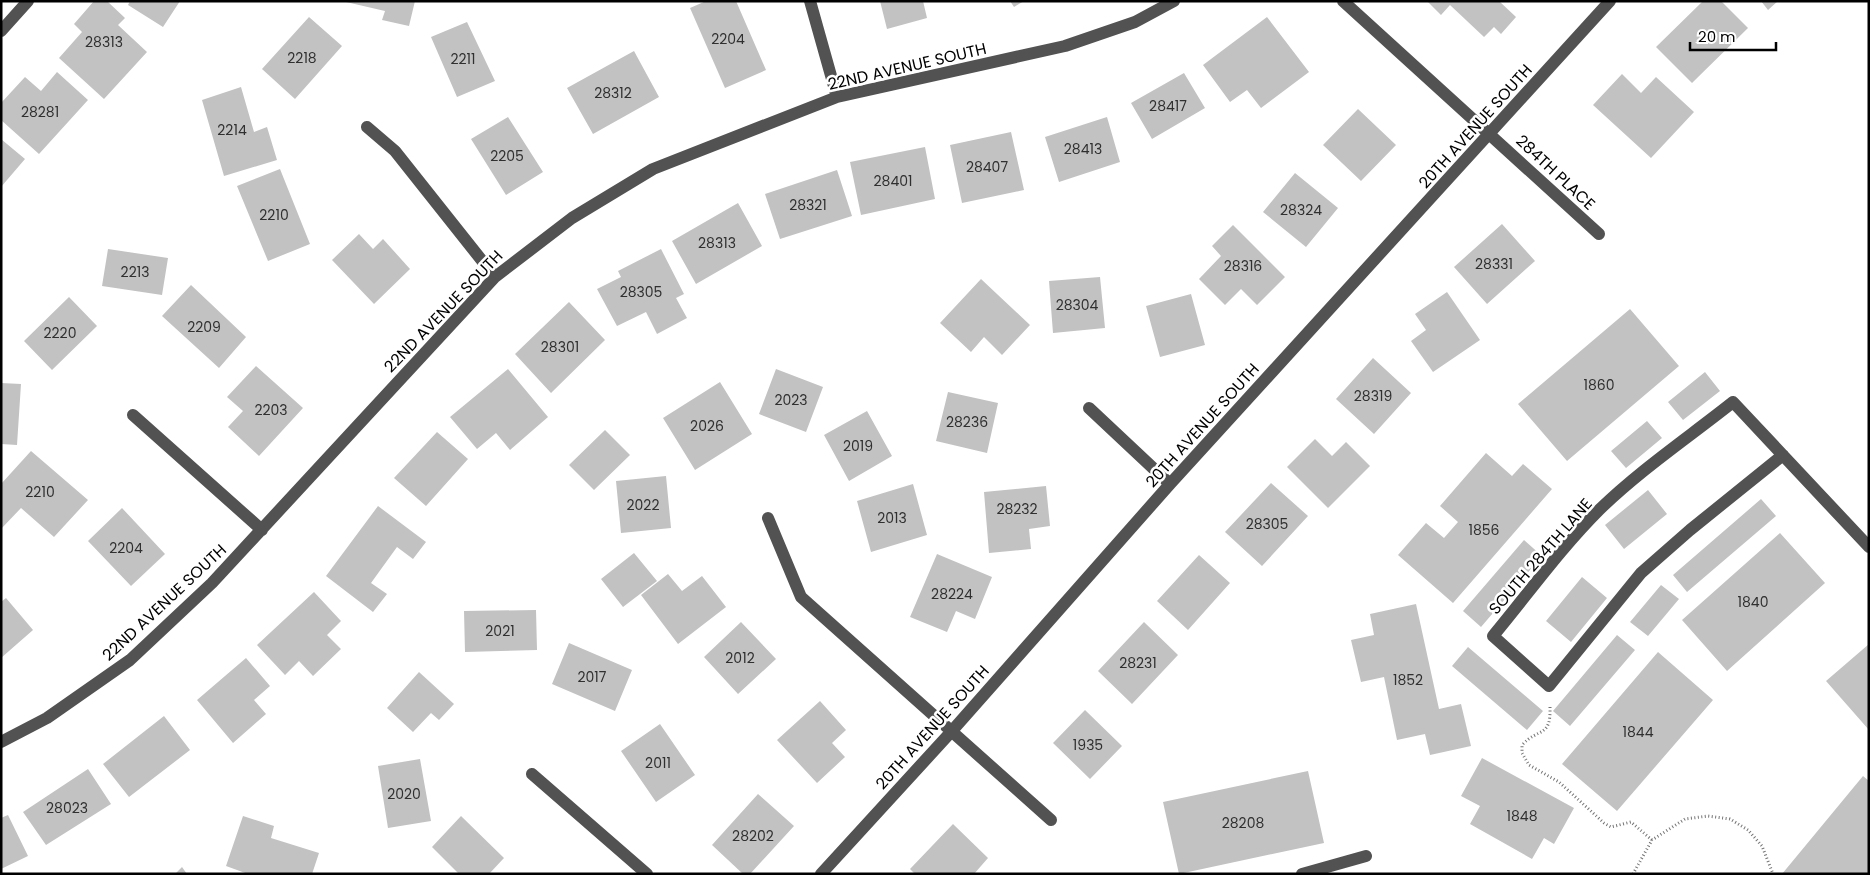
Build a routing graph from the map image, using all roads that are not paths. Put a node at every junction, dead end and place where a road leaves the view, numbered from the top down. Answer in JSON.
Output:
{"nodes":[{"id":1,"x":28,"y":1,"type":"edge"},
{"id":2,"x":810,"y":1,"type":"edge"},
{"id":3,"x":1174,"y":1,"type":"edge"},
{"id":4,"x":1343,"y":1,"type":"edge"},
{"id":5,"x":1610,"y":1,"type":"edge"},
{"id":6,"x":1,"y":31,"type":"edge"},
{"id":7,"x":837,"y":97,"type":"junction"},
{"id":8,"x":367,"y":126,"type":"dead end"},
{"id":9,"x":1491,"y":134,"type":"junction"},
{"id":10,"x":1599,"y":234,"type":"dead end"},
{"id":11,"x":495,"y":277,"type":"junction"},
{"id":12,"x":1089,"y":408,"type":"dead end"},
{"id":13,"x":134,"y":415,"type":"dead end"},
{"id":14,"x":1783,"y":455,"type":"junction"},
{"id":15,"x":1170,"y":484,"type":"junction"},
{"id":16,"x":768,"y":518,"type":"dead end"},
{"id":17,"x":262,"y":530,"type":"junction"},
{"id":18,"x":1869,"y":548,"type":"edge"},
{"id":19,"x":951,"y":732,"type":"junction"},
{"id":20,"x":1,"y":742,"type":"edge"},
{"id":21,"x":532,"y":774,"type":"dead end"},
{"id":22,"x":1051,"y":820,"type":"dead end"},
{"id":23,"x":1366,"y":856,"type":"dead end"},
{"id":24,"x":647,"y":874,"type":"edge"},
{"id":25,"x":821,"y":874,"type":"edge"},
{"id":26,"x":1302,"y":874,"type":"edge"}],
"edges":[{"from":1,"to":6,"type":"street"},
{"from":2,"to":7,"type":"street"},
{"from":3,"to":7,"type":"street","name":"22ND AVENUE SOUTH"},
{"from":4,"to":9,"type":"street","name":"284TH PLACE"},
{"from":5,"to":9,"type":"street","name":"20TH AVENUE SOUTH"},
{"from":7,"to":11,"type":"street","name":"22ND AVENUE SOUTH"},
{"from":8,"to":11,"type":"street"},
{"from":9,"to":10,"type":"street","name":"284TH PLACE"},
{"from":9,"to":15,"type":"street","name":"20TH AVENUE SOUTH"},
{"from":11,"to":17,"type":"street","name":"22ND AVENUE SOUTH"},
{"from":12,"to":15,"type":"street"},
{"from":13,"to":17,"type":"street"},
{"from":14,"to":14,"type":"street","name":"SOUTH 284TH LANE"},
{"from":14,"to":18,"type":"street","name":"SOUTH 284TH LANE"},
{"from":15,"to":19,"type":"street","name":"20TH AVENUE SOUTH"},
{"from":16,"to":19,"type":"street"},
{"from":17,"to":20,"type":"street","name":"22ND AVENUE SOUTH"},
{"from":19,"to":22,"type":"street"},
{"from":19,"to":25,"type":"street","name":"20TH AVENUE SOUTH"},
{"from":21,"to":24,"type":"street"},
{"from":23,"to":26,"type":"street"}]}
